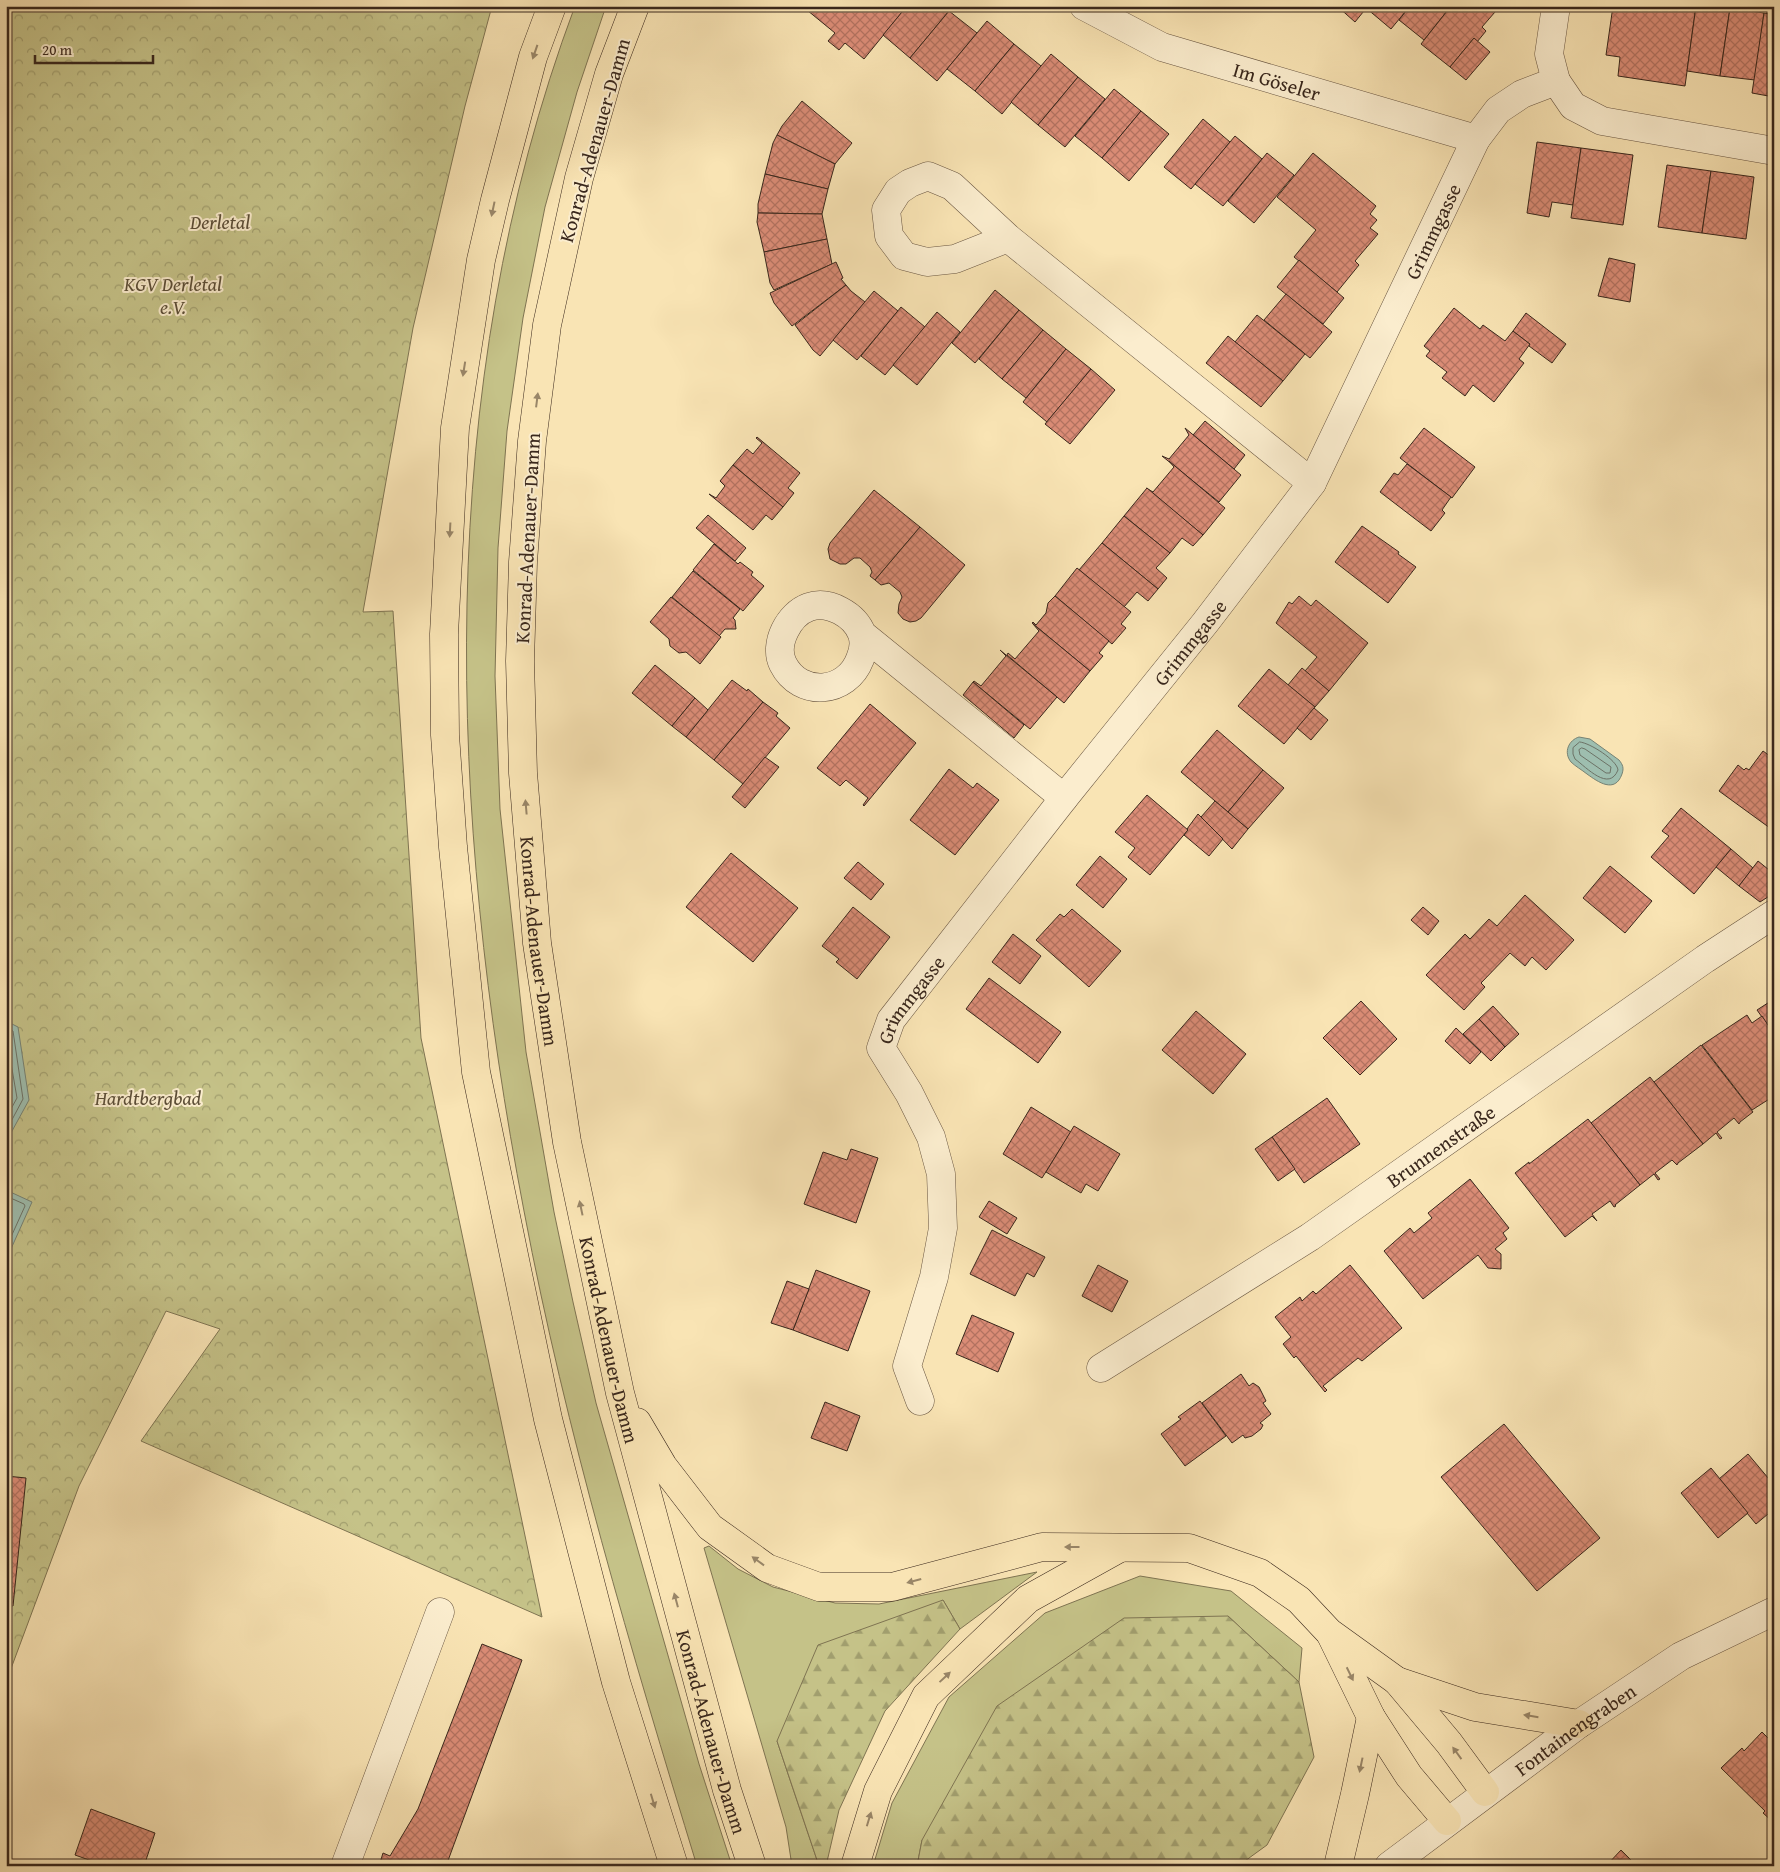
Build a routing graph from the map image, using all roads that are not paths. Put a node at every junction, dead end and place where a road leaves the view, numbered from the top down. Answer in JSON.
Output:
{"nodes":[{"id":1,"x":552,"y":6,"type":"edge"},
{"id":2,"x":635,"y":6,"type":"edge"},
{"id":3,"x":1084,"y":6,"type":"edge"},
{"id":4,"x":1556,"y":6,"type":"edge"},
{"id":5,"x":1556,"y":81,"type":"junction"},
{"id":6,"x":1476,"y":139,"type":"junction"},
{"id":7,"x":1774,"y":151,"type":"edge"},
{"id":8,"x":1008,"y":238,"type":"dead end"},
{"id":9,"x":1312,"y":483,"type":"junction"},
{"id":10,"x":862,"y":634,"type":"dead end"},
{"id":11,"x":1064,"y":798,"type":"junction"},
{"id":12,"x":1774,"y":914,"type":"edge"},
{"id":13,"x":1101,"y":1368,"type":"dead end"},
{"id":14,"x":620,"y":1392,"type":"junction"},
{"id":15,"x":920,"y":1401,"type":"dead end"},
{"id":16,"x":1121,"y":1547,"type":"junction"},
{"id":17,"x":440,"y":1612,"type":"dead end"},
{"id":18,"x":1769,"y":1621,"type":"edge"},
{"id":19,"x":1329,"y":1632,"type":"junction"},
{"id":20,"x":1397,"y":1681,"type":"junction"},
{"id":21,"x":1371,"y":1717,"type":"junction"},
{"id":22,"x":1579,"y":1724,"type":"junction"},
{"id":23,"x":1485,"y":1792,"type":"junction"},
{"id":24,"x":1447,"y":1821,"type":"junction"},
{"id":25,"x":345,"y":1866,"type":"edge"},
{"id":26,"x":674,"y":1866,"type":"edge"},
{"id":27,"x":752,"y":1866,"type":"edge"},
{"id":28,"x":855,"y":1866,"type":"edge"},
{"id":29,"x":1338,"y":1866,"type":"edge"},
{"id":30,"x":1389,"y":1866,"type":"edge"}],
"edges":[{"from":1,"to":26,"type":"main road","one_way":true},
{"from":14,"to":2,"type":"main road","name":"Konrad-Adenauer-Damm","one_way":true},
{"from":3,"to":6,"type":"street","name":"Im Göseler"},
{"from":4,"to":5,"type":"street"},
{"from":5,"to":6,"type":"street","name":"Grimmgasse"},
{"from":5,"to":7,"type":"street"},
{"from":6,"to":9,"type":"street","name":"Grimmgasse"},
{"from":8,"to":9,"type":"street"},
{"from":9,"to":11,"type":"street","name":"Grimmgasse"},
{"from":10,"to":11,"type":"street"},
{"from":11,"to":15,"type":"street","name":"Grimmgasse"},
{"from":12,"to":13,"type":"street","name":"Brunnenstraße"},
{"from":16,"to":14,"type":"main road","one_way":true},
{"from":27,"to":14,"type":"main road","name":"Konrad-Adenauer-Damm","one_way":true},
{"from":16,"to":19,"type":"main road"},
{"from":28,"to":16,"type":"main road","one_way":true},
{"from":17,"to":25,"type":"street"},
{"from":18,"to":22,"type":"street","name":"Fontainengraben"},
{"from":19,"to":20,"type":"main road"},
{"from":19,"to":21,"type":"main road","one_way":true},
{"from":22,"to":20,"type":"main road","one_way":true},
{"from":23,"to":20,"type":"main road","one_way":true},
{"from":21,"to":24,"type":"main road"},
{"from":21,"to":29,"type":"main road","one_way":true},
{"from":22,"to":23,"type":"street","name":"Fontainengraben"},
{"from":23,"to":24,"type":"street","name":"Fontainengraben"},
{"from":24,"to":30,"type":"street","name":"Fontainengraben"}]}
